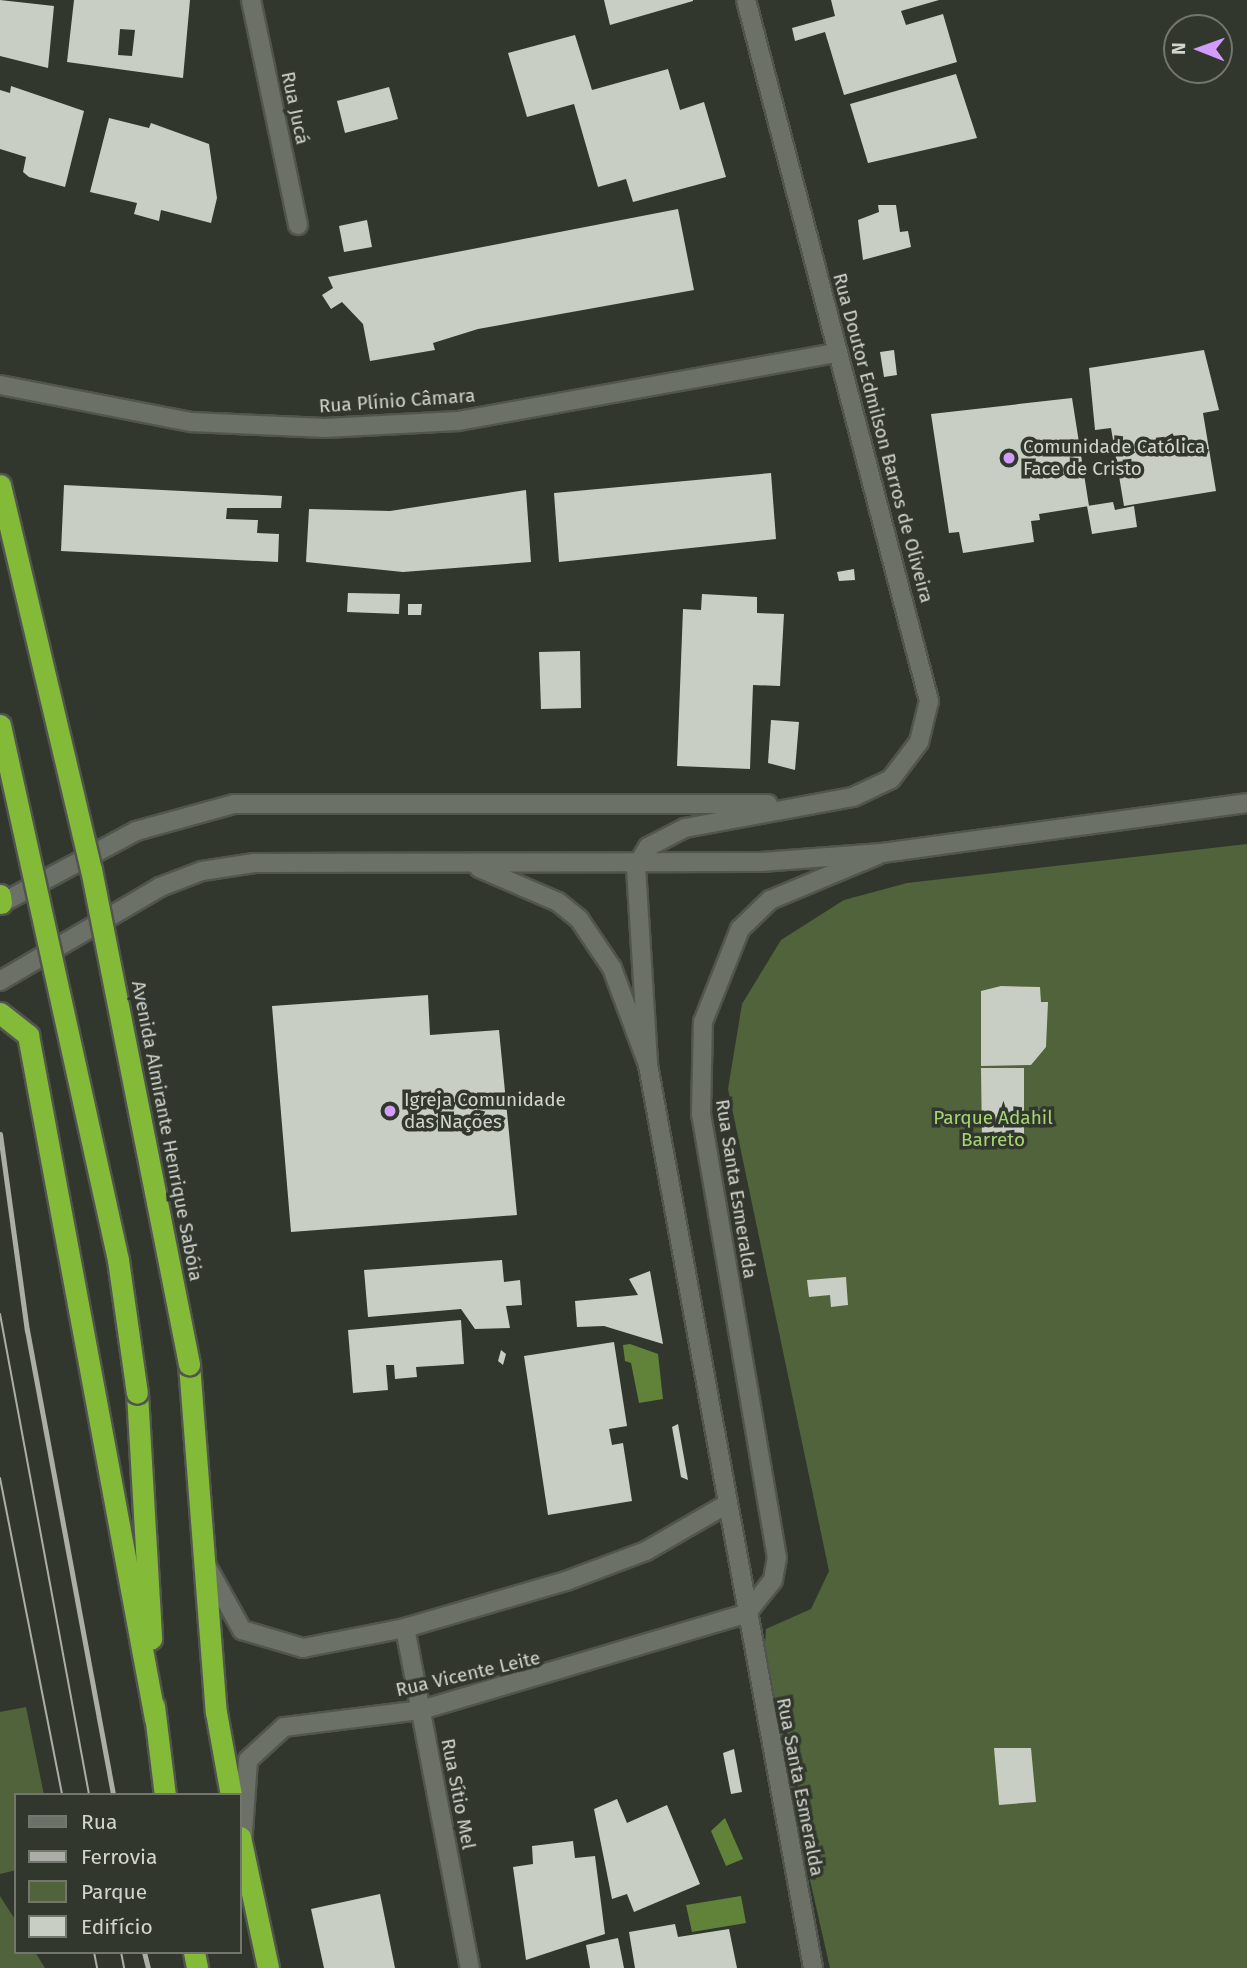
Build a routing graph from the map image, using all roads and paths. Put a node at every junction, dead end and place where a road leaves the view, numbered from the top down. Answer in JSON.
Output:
{"nodes":[{"id":1,"x":251,"y":0,"type":"edge"},
{"id":2,"x":746,"y":0,"type":"edge"},
{"id":3,"x":298,"y":225,"type":"dead end"},
{"id":4,"x":837,"y":353,"type":"junction"},
{"id":5,"x":0,"y":385,"type":"edge"},
{"id":6,"x":0,"y":485,"type":"edge"},
{"id":7,"x":0,"y":725,"type":"edge"},
{"id":8,"x":1247,"y":803,"type":"edge"},
{"id":9,"x":792,"y":804,"type":"junction"},
{"id":10,"x":883,"y":853,"type":"junction"},
{"id":11,"x":469,"y":864,"type":"junction"},
{"id":12,"x":636,"y":867,"type":"junction"},
{"id":13,"x":0,"y":900,"type":"edge"},
{"id":14,"x":0,"y":981,"type":"edge"},
{"id":15,"x":0,"y":1013,"type":"edge"},
{"id":16,"x":648,"y":1065,"type":"junction"},
{"id":17,"x":727,"y":1504,"type":"junction"},
{"id":18,"x":205,"y":1561,"type":"junction"},
{"id":19,"x":746,"y":1614,"type":"junction"},
{"id":20,"x":405,"y":1628,"type":"junction"},
{"id":21,"x":421,"y":1710,"type":"junction"},
{"id":22,"x":155,"y":1719,"type":"junction"},
{"id":23,"x":165,"y":1793,"type":"edge"},
{"id":24,"x":231,"y":1793,"type":"edge"},
{"id":25,"x":242,"y":1829,"type":"edge"},
{"id":26,"x":242,"y":1846,"type":"edge"},
{"id":27,"x":268,"y":1968,"type":"edge"},
{"id":28,"x":470,"y":1968,"type":"edge"},
{"id":29,"x":813,"y":1968,"type":"edge"}],
"edges":[{"from":1,"to":3,"type":"street","name":"Rua Jucá"},
{"from":2,"to":4,"type":"street","name":"Rua Doutor Edmilson Barros de Oliveira"},
{"from":4,"to":5,"type":"street","name":"Rua Plínio Câmara"},
{"from":4,"to":9,"type":"street","name":"Rua Doutor Edmilson Barros de Oliveira"},
{"from":6,"to":18,"type":"highway","name":"Avenida Almirante Henrique Sabóia","bridge":true},
{"from":7,"to":22,"type":"highway","bridge":true},
{"from":8,"to":10,"type":"street"},
{"from":9,"to":12,"type":"street"},
{"from":9,"to":13,"type":"street"},
{"from":10,"to":12,"type":"street"},
{"from":10,"to":19,"type":"street","name":"Rua Santa Esmeralda"},
{"from":11,"to":12,"type":"street"},
{"from":11,"to":14,"type":"street"},
{"from":11,"to":16,"type":"street"},
{"from":12,"to":16,"type":"street","name":"Rua Santa Esmeralda"},
{"from":15,"to":22,"type":"highway"},
{"from":16,"to":17,"type":"street","name":"Rua Santa Esmeralda"},
{"from":17,"to":19,"type":"street","name":"Rua Santa Esmeralda"},
{"from":17,"to":20,"type":"street"},
{"from":18,"to":20,"type":"street"},
{"from":18,"to":24,"type":"highway","name":"Avenida Almirante Henrique Sabóia"},
{"from":19,"to":21,"type":"street","name":"Rua Vicente Leite"},
{"from":19,"to":29,"type":"street","name":"Rua Santa Esmeralda"},
{"from":20,"to":21,"type":"street","name":"Rua Sítio Mel"},
{"from":21,"to":25,"type":"street","name":"Rua Vicente Leite"},
{"from":21,"to":28,"type":"street","name":"Rua Sítio Mel"},
{"from":22,"to":23,"type":"highway"},
{"from":26,"to":27,"type":"highway"}]}
